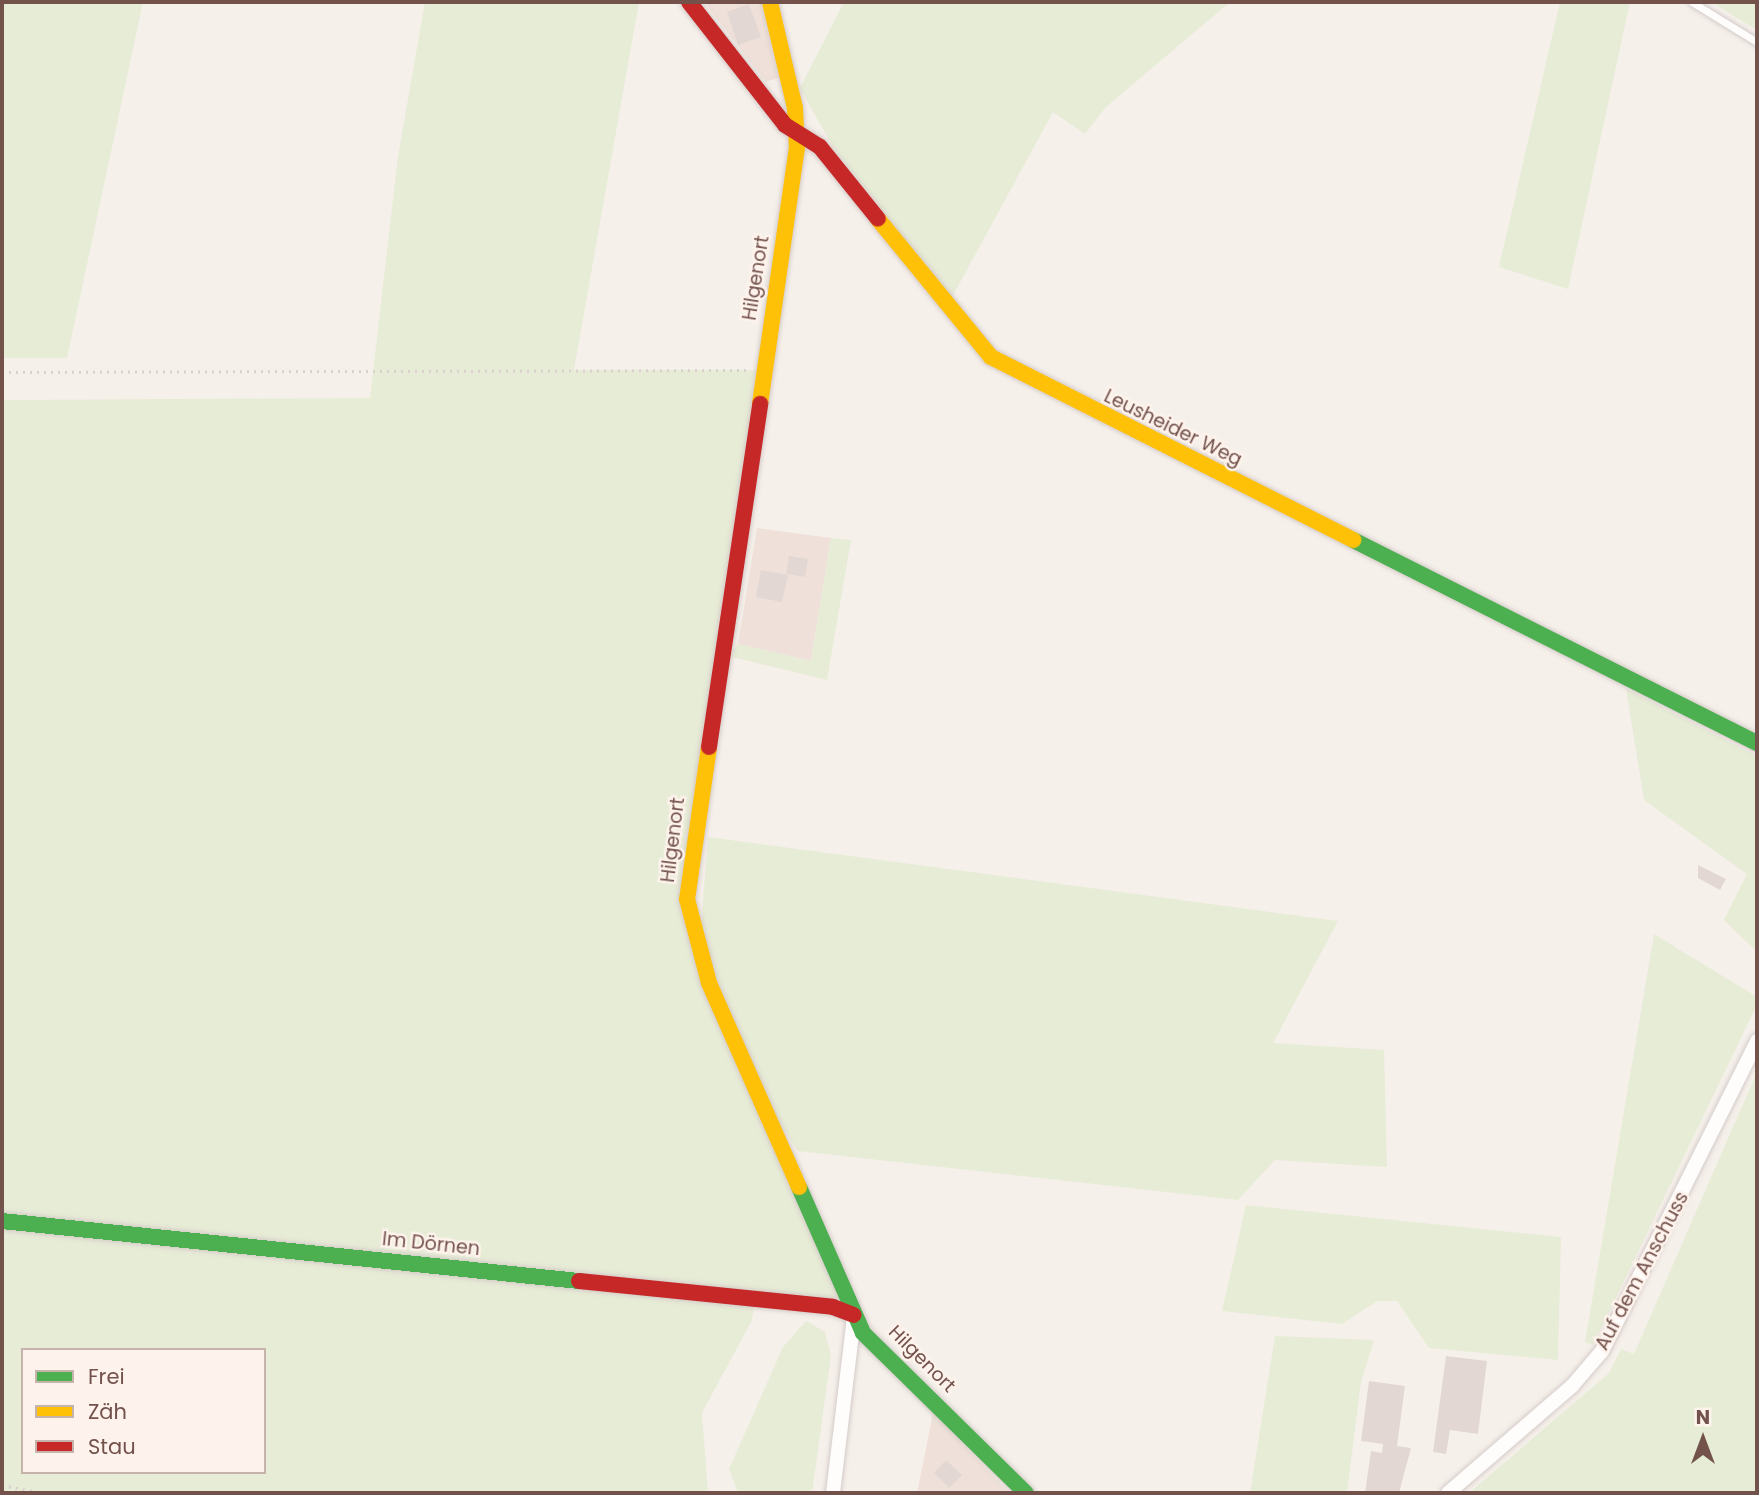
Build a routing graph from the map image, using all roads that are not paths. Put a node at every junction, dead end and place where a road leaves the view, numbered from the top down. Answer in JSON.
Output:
{"nodes":[{"id":1,"x":689,"y":2,"type":"edge"},
{"id":2,"x":770,"y":2,"type":"edge"},
{"id":3,"x":1692,"y":2,"type":"edge"},
{"id":4,"x":1757,"y":42,"type":"edge"},
{"id":5,"x":797,"y":136,"type":"junction"},
{"id":6,"x":1757,"y":743,"type":"edge"},
{"id":7,"x":1757,"y":1041,"type":"edge"},
{"id":8,"x":2,"y":1221,"type":"edge"},
{"id":9,"x":854,"y":1315,"type":"junction"},
{"id":10,"x":833,"y":1493,"type":"edge"},
{"id":11,"x":1026,"y":1493,"type":"edge"},
{"id":12,"x":1448,"y":1493,"type":"edge"}],
"edges":[{"from":1,"to":5,"type":"street","name":"Leusheider Weg"},
{"from":2,"to":5,"type":"street","name":"Hilgenort"},
{"from":3,"to":4,"type":"lane"},
{"from":5,"to":6,"type":"street","name":"Leusheider Weg"},
{"from":5,"to":9,"type":"street","name":"Hilgenort"},
{"from":7,"to":12,"type":"street","name":"Auf dem Anschuss"},
{"from":8,"to":9,"type":"street","name":"Im Dörnen"},
{"from":9,"to":10,"type":"street"},
{"from":9,"to":11,"type":"street","name":"Hilgenort"}]}
